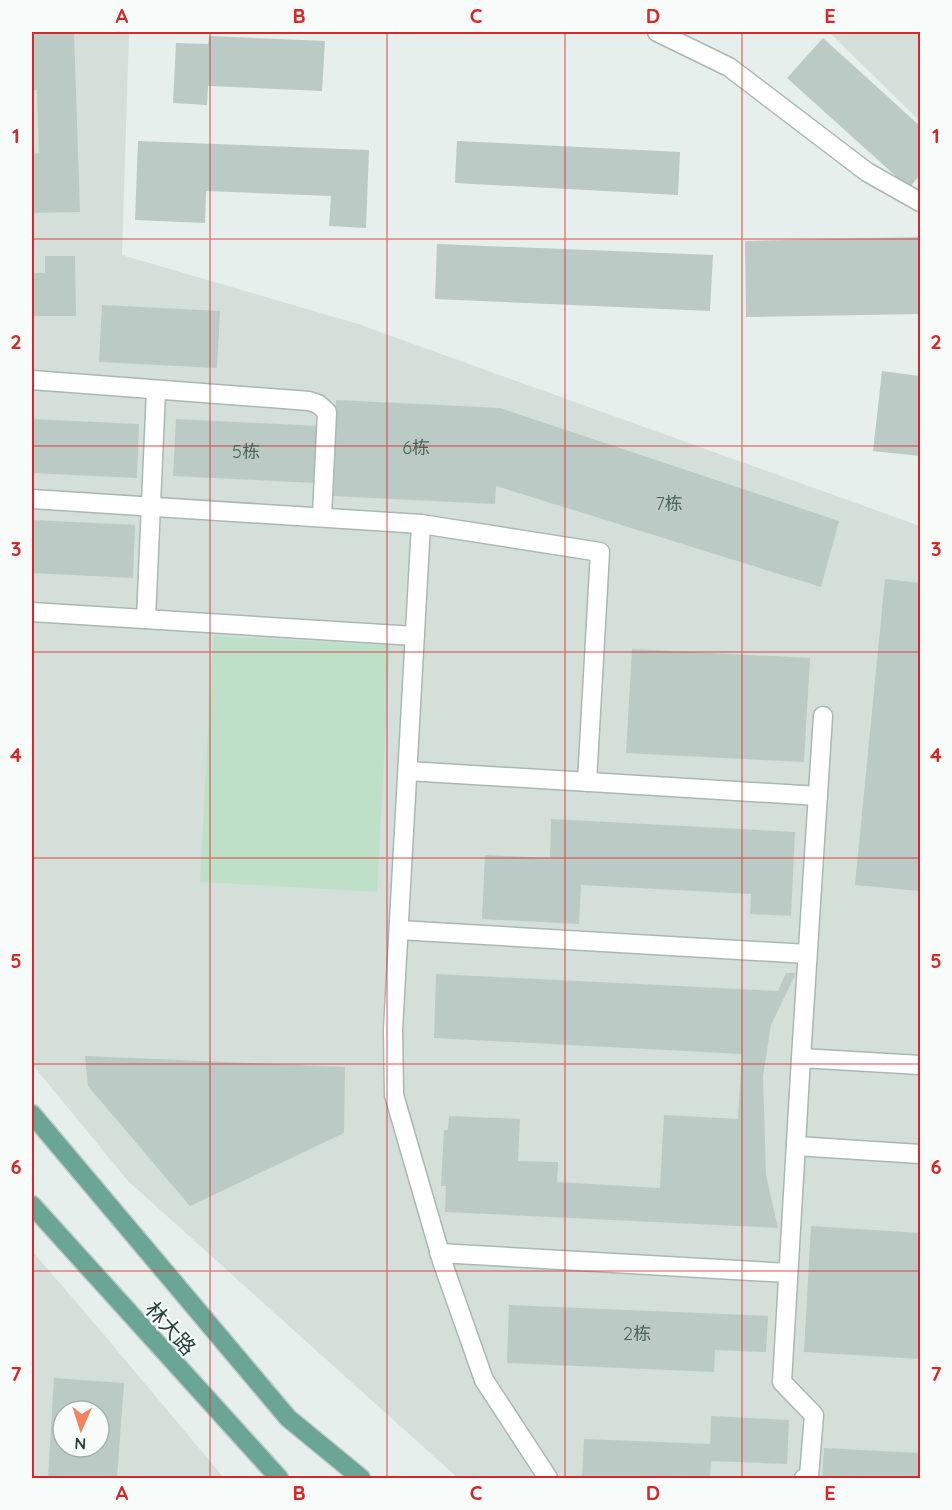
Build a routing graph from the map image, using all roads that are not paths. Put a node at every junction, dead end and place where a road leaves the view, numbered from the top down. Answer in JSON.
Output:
{"nodes":[{"id":1,"x":657,"y":32,"type":"edge"},
{"id":2,"x":921,"y":202,"type":"edge"},
{"id":3,"x":32,"y":380,"type":"edge"},
{"id":4,"x":156,"y":390,"type":"junction"},
{"id":5,"x":32,"y":499,"type":"edge"},
{"id":6,"x":151,"y":506,"type":"junction"},
{"id":7,"x":322,"y":516,"type":"junction"},
{"id":8,"x":421,"y":524,"type":"junction"},
{"id":9,"x":32,"y":612,"type":"edge"},
{"id":10,"x":146,"y":620,"type":"junction"},
{"id":11,"x":415,"y":636,"type":"junction"},
{"id":12,"x":823,"y":716,"type":"dead end"},
{"id":13,"x":408,"y":771,"type":"junction"},
{"id":14,"x":587,"y":782,"type":"junction"},
{"id":15,"x":818,"y":796,"type":"junction"},
{"id":16,"x":399,"y":930,"type":"junction"},
{"id":17,"x":807,"y":954,"type":"junction"},
{"id":18,"x":801,"y":1058,"type":"junction"},
{"id":19,"x":921,"y":1065,"type":"edge"},
{"id":20,"x":32,"y":1114,"type":"edge"},
{"id":21,"x":796,"y":1146,"type":"junction"},
{"id":22,"x":921,"y":1154,"type":"edge"},
{"id":23,"x":32,"y":1205,"type":"edge"},
{"id":24,"x":439,"y":1252,"type":"junction"},
{"id":25,"x":788,"y":1273,"type":"junction"},
{"id":26,"x":279,"y":1479,"type":"edge"},
{"id":27,"x":362,"y":1479,"type":"edge"},
{"id":28,"x":548,"y":1479,"type":"edge"},
{"id":29,"x":804,"y":1479,"type":"edge"}],
"edges":[{"from":1,"to":2,"type":"street"},
{"from":3,"to":4,"type":"street"},
{"from":4,"to":6,"type":"street"},
{"from":4,"to":7,"type":"street"},
{"from":5,"to":6,"type":"street"},
{"from":6,"to":7,"type":"street"},
{"from":6,"to":10,"type":"street"},
{"from":7,"to":8,"type":"street"},
{"from":8,"to":11,"type":"street"},
{"from":8,"to":14,"type":"street"},
{"from":9,"to":10,"type":"street"},
{"from":10,"to":11,"type":"street"},
{"from":11,"to":13,"type":"street"},
{"from":12,"to":15,"type":"street"},
{"from":13,"to":14,"type":"street"},
{"from":13,"to":16,"type":"street"},
{"from":14,"to":15,"type":"street"},
{"from":15,"to":17,"type":"street"},
{"from":16,"to":17,"type":"street"},
{"from":16,"to":24,"type":"street"},
{"from":17,"to":18,"type":"street"},
{"from":18,"to":19,"type":"street"},
{"from":18,"to":21,"type":"street"},
{"from":20,"to":27,"type":"main road"},
{"from":21,"to":22,"type":"street"},
{"from":21,"to":25,"type":"street"},
{"from":23,"to":26,"type":"main road","name":"林大路"},
{"from":24,"to":25,"type":"street"},
{"from":24,"to":28,"type":"street"},
{"from":25,"to":29,"type":"street"}]}
